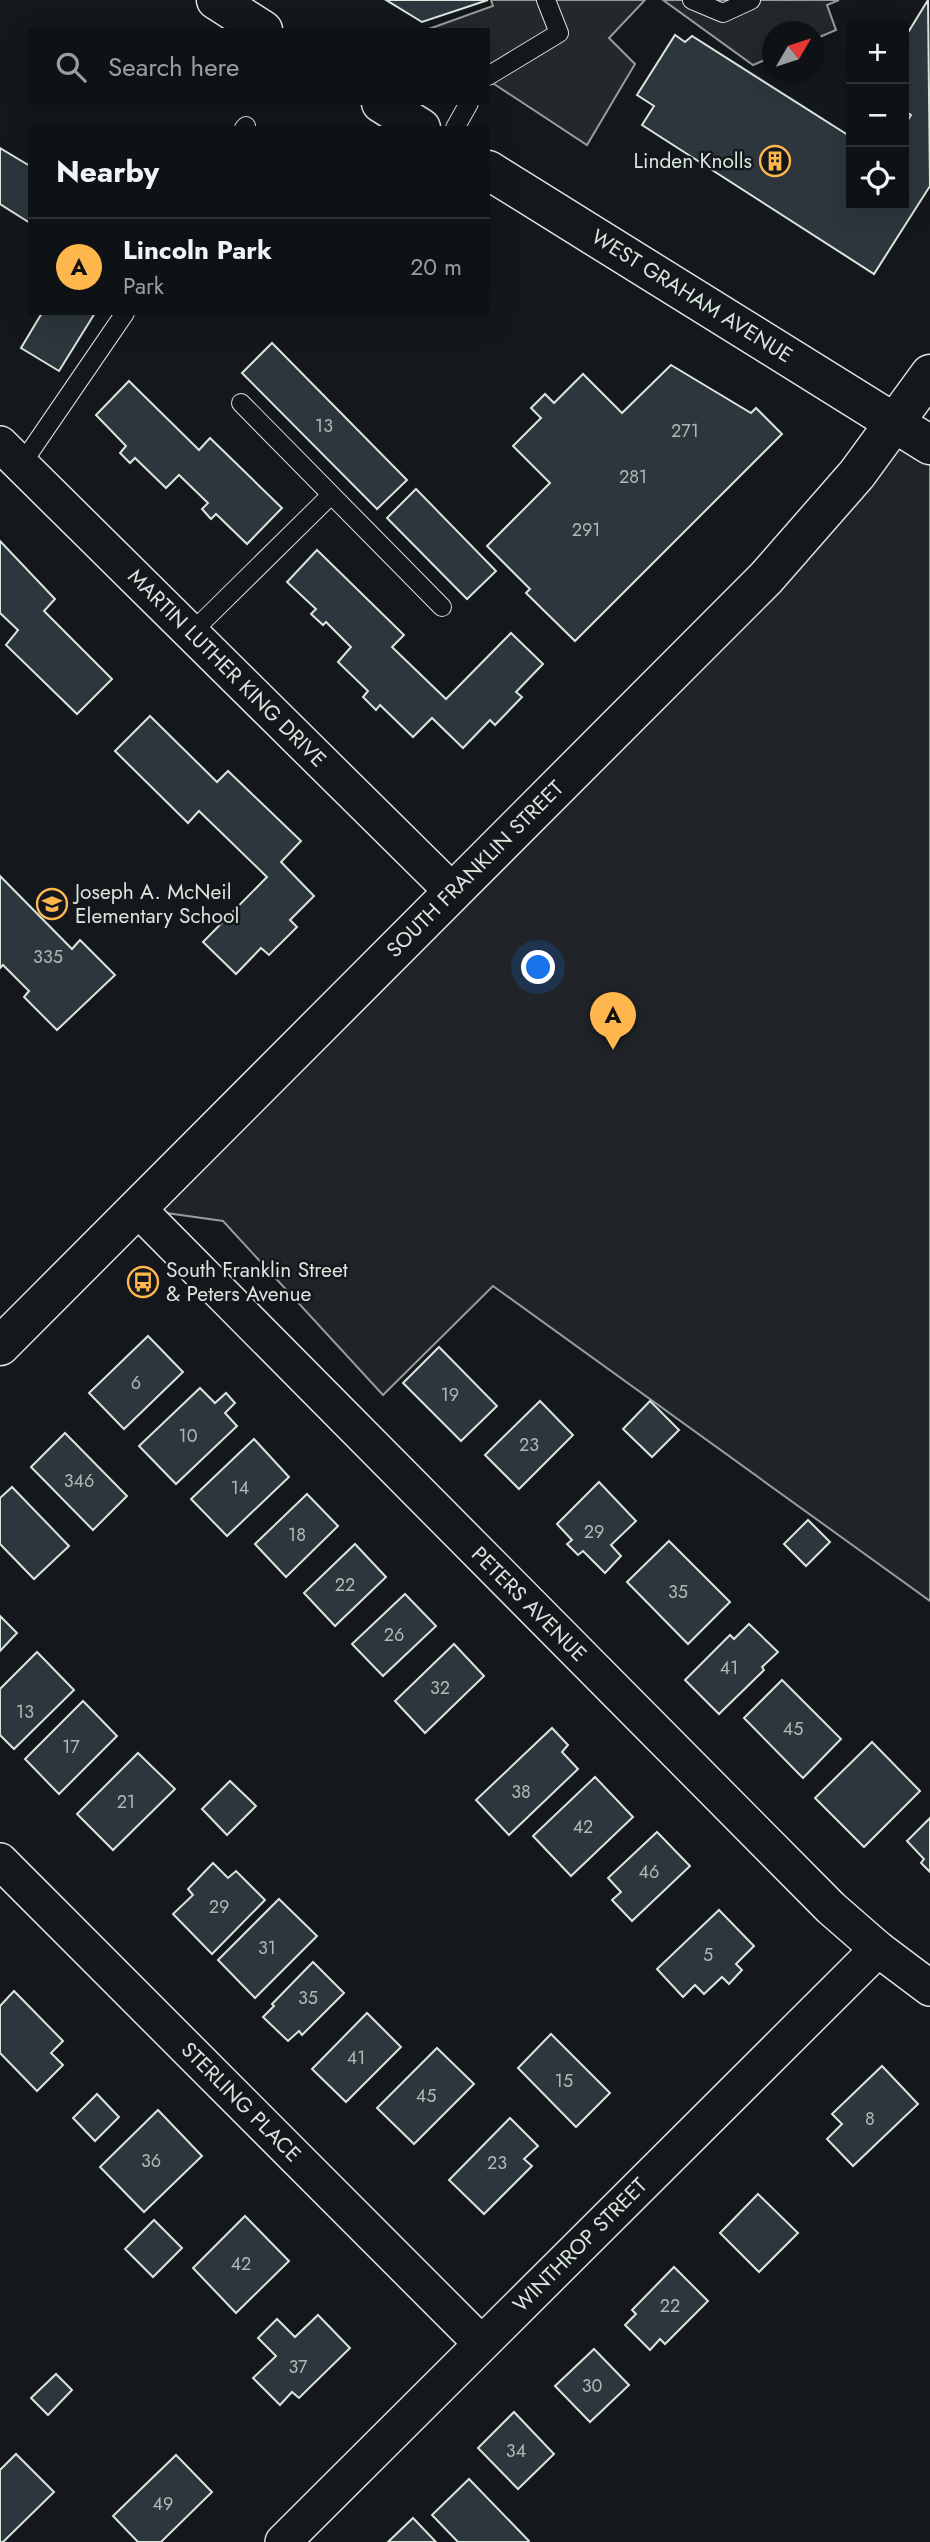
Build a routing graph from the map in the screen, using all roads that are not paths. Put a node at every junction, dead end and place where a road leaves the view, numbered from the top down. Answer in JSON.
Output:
{"nodes":[{"id":1,"x":216,"y":0,"type":"edge"},
{"id":2,"x":546,"y":0,"type":"edge"},
{"id":3,"x":692,"y":0,"type":"edge"},
{"id":4,"x":751,"y":0,"type":"edge"},
{"id":5,"x":260,"y":28,"type":"edge"},
{"id":6,"x":490,"y":75,"type":"edge"},
{"id":7,"x":384,"y":105,"type":"edge"},
{"id":8,"x":468,"y":105,"type":"edge"},
{"id":9,"x":418,"y":126,"type":"edge"},
{"id":10,"x":456,"y":126,"type":"edge"},
{"id":11,"x":490,"y":171,"type":"edge"},
{"id":12,"x":123,"y":315,"type":"edge"},
{"id":13,"x":930,"y":374,"type":"edge"},
{"id":14,"x":241,"y":403,"type":"dead end"},
{"id":15,"x":895,"y":423,"type":"junction"},
{"id":16,"x":930,"y":445,"type":"edge"},
{"id":17,"x":11,"y":455,"type":"edge"},
{"id":18,"x":331,"y":495,"type":"junction"},
{"id":19,"x":442,"y":607,"type":"dead end"},
{"id":20,"x":191,"y":633,"type":"junction"},
{"id":21,"x":453,"y":892,"type":"junction"},
{"id":22,"x":138,"y":1209,"type":"junction"},
{"id":23,"x":0,"y":1346,"type":"edge"},
{"id":24,"x":0,"y":1861,"type":"edge"},
{"id":25,"x":878,"y":1949,"type":"junction"},
{"id":26,"x":930,"y":1988,"type":"edge"},
{"id":27,"x":481,"y":2343,"type":"junction"},
{"id":28,"x":283,"y":2542,"type":"edge"}],
"edges":[{"from":1,"to":5,"type":"main road"},
{"from":2,"to":6,"type":"lane"},
{"from":3,"to":4,"type":"lane"},
{"from":7,"to":9,"type":"main road"},
{"from":8,"to":10,"type":"lane"},
{"from":11,"to":15,"type":"main road","name":"WEST GRAHAM AVENUE"},
{"from":12,"to":17,"type":"lane"},
{"from":13,"to":15,"type":"main road","name":"SOUTH FRANKLIN STREET"},
{"from":14,"to":18,"type":"lane"},
{"from":15,"to":16,"type":"main road","name":"WEST GRAHAM AVENUE"},
{"from":15,"to":21,"type":"main road","name":"SOUTH FRANKLIN STREET"},
{"from":17,"to":20,"type":"street","name":"MARTIN LUTHER KING DRIVE"},
{"from":18,"to":19,"type":"lane"},
{"from":18,"to":20,"type":"lane"},
{"from":20,"to":21,"type":"street","name":"MARTIN LUTHER KING DRIVE"},
{"from":21,"to":22,"type":"main road","name":"SOUTH FRANKLIN STREET"},
{"from":22,"to":23,"type":"main road","name":"SOUTH FRANKLIN STREET"},
{"from":22,"to":25,"type":"street","name":"PETERS AVENUE"},
{"from":24,"to":27,"type":"street","name":"STERLING PLACE"},
{"from":25,"to":26,"type":"street","name":"PETERS AVENUE"},
{"from":25,"to":27,"type":"street","name":"WINTHROP STREET"},
{"from":27,"to":28,"type":"street","name":"WINTHROP STREET"}]}
